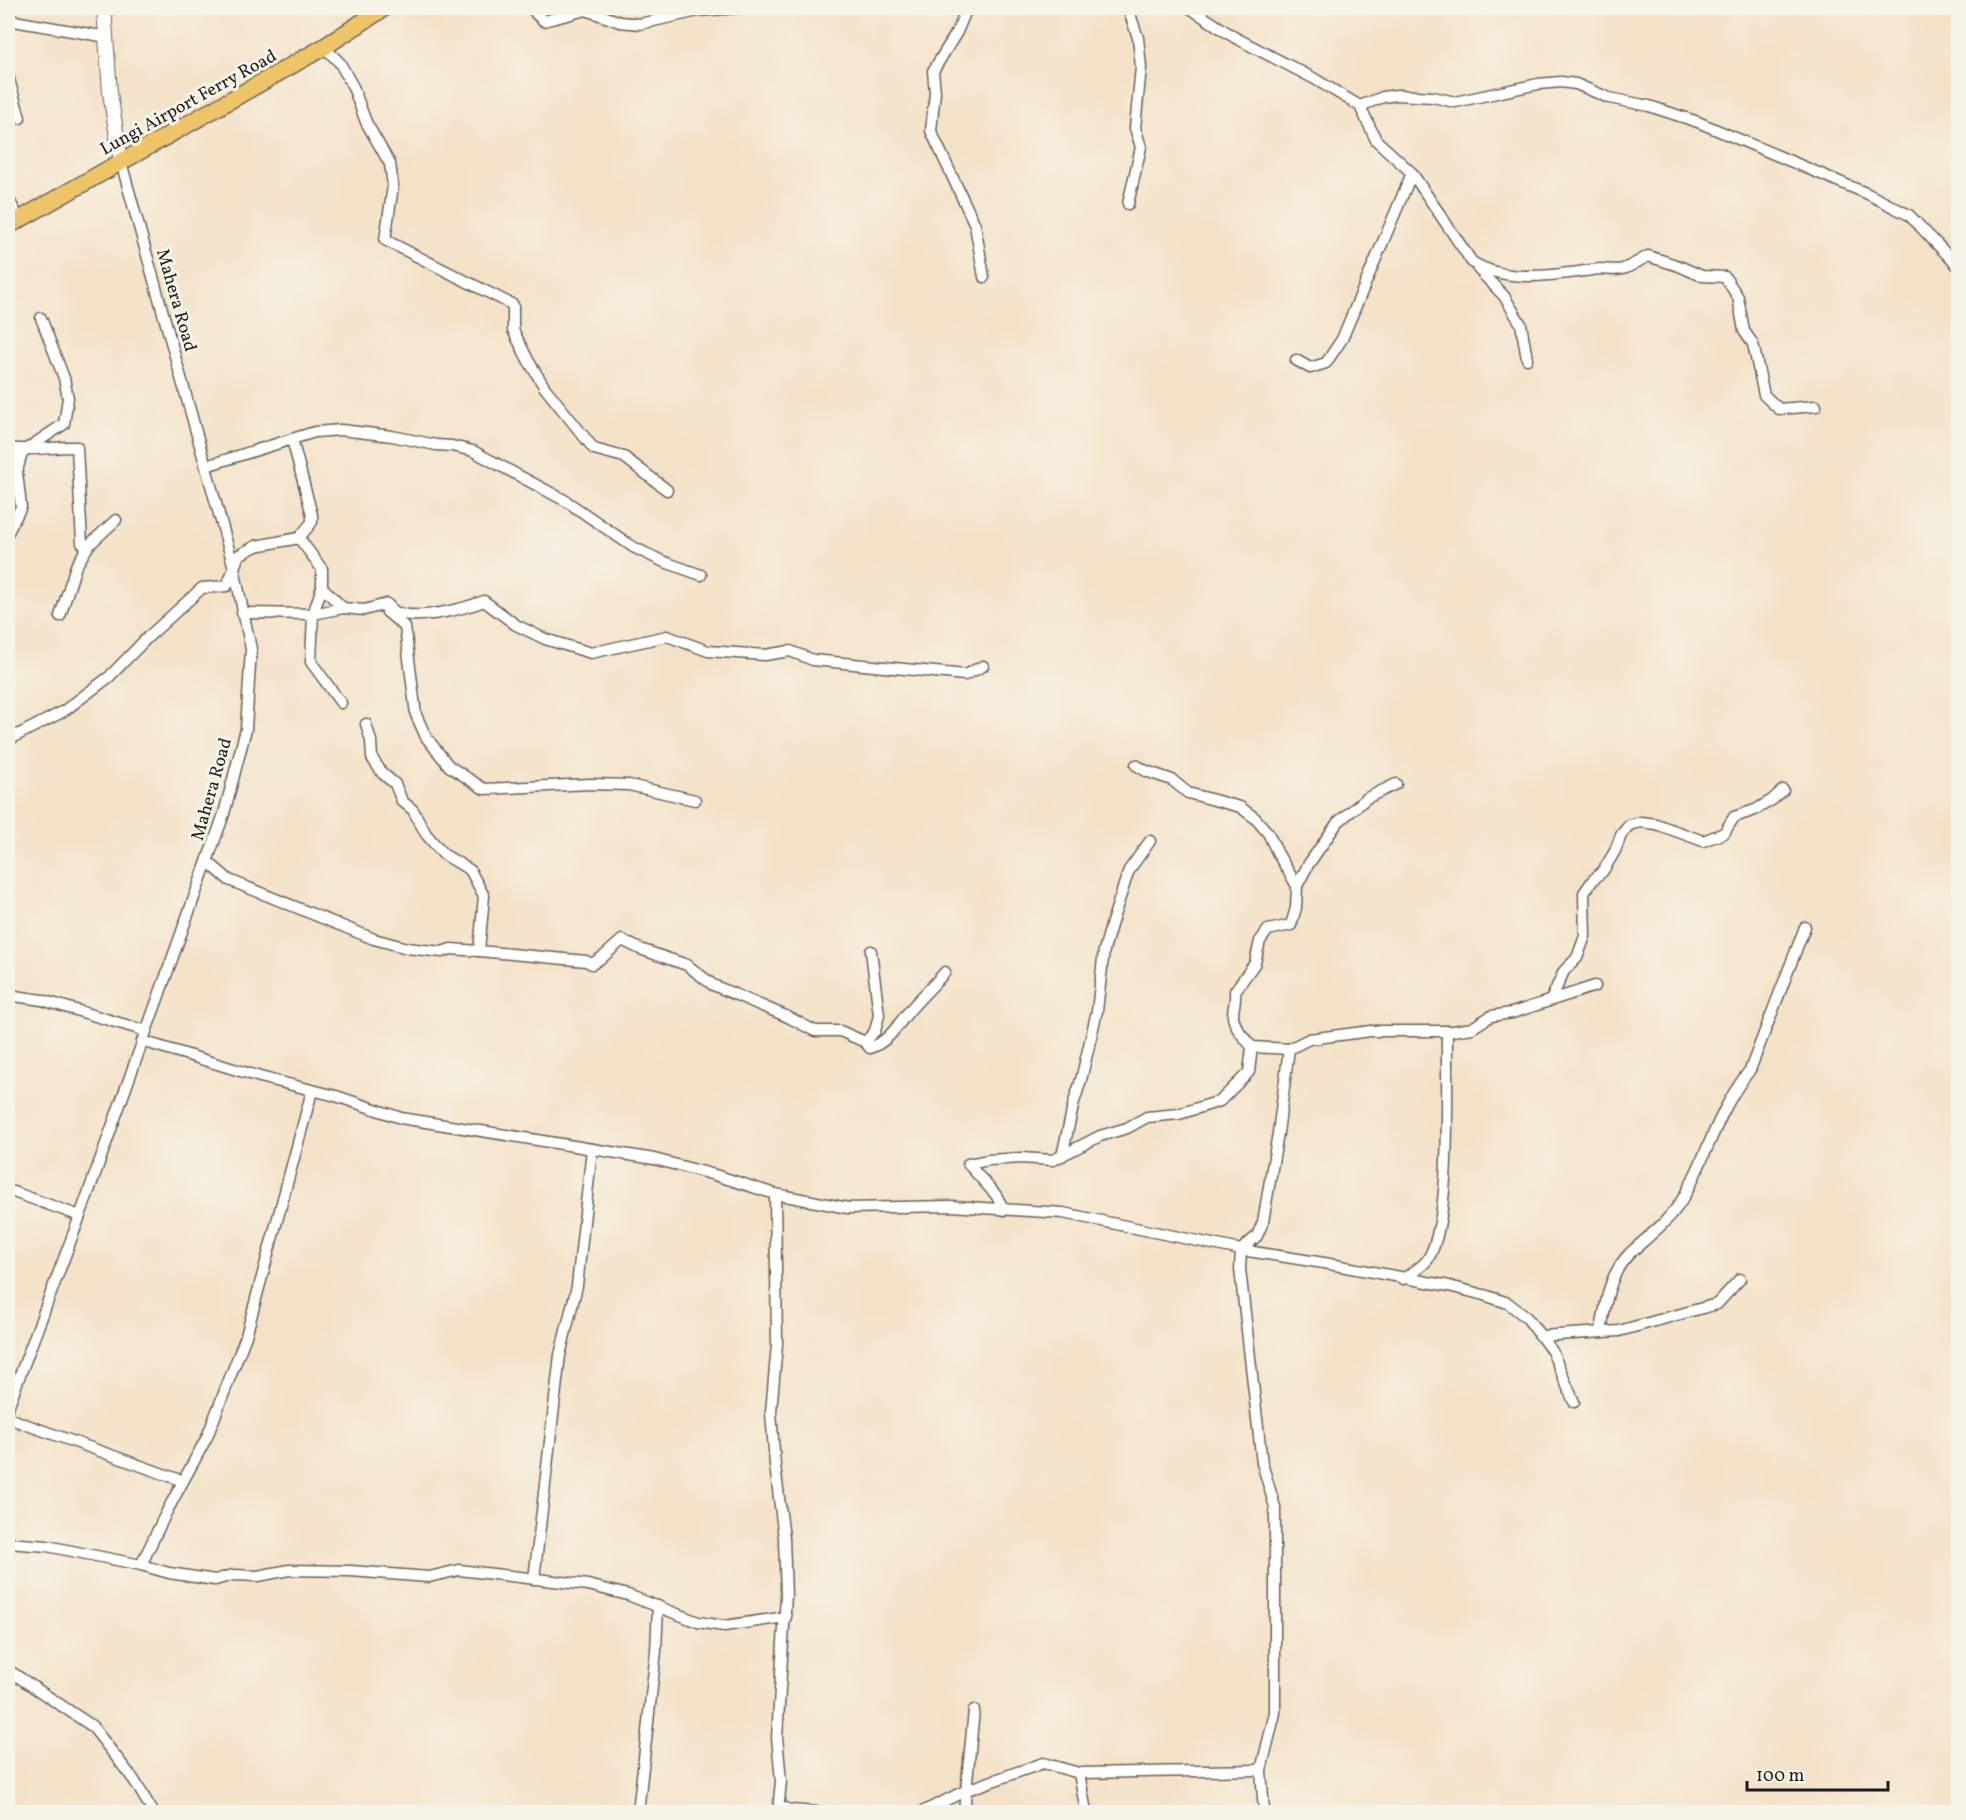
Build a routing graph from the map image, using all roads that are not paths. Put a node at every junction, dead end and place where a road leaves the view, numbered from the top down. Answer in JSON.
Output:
{"nodes":[{"id":1,"x":104,"y":8,"type":"edge"},
{"id":2,"x":384,"y":8,"type":"edge"},
{"id":3,"x":533,"y":8,"type":"edge"},
{"id":4,"x":738,"y":8,"type":"edge"},
{"id":5,"x":967,"y":8,"type":"edge"},
{"id":6,"x":1128,"y":8,"type":"edge"},
{"id":7,"x":1190,"y":8,"type":"edge"},
{"id":8,"x":8,"y":20,"type":"edge"},
{"id":9,"x":107,"y":37,"type":"junction"},
{"id":10,"x":324,"y":47,"type":"junction"},
{"id":11,"x":8,"y":76,"type":"edge"},
{"id":12,"x":1360,"y":106,"type":"junction"},
{"id":13,"x":20,"y":118,"type":"dead end"},
{"id":14,"x":122,"y":162,"type":"junction"},
{"id":15,"x":1412,"y":173,"type":"junction"},
{"id":16,"x":8,"y":198,"type":"edge"},
{"id":17,"x":1128,"y":204,"type":"dead end"},
{"id":18,"x":13,"y":222,"type":"edge"},
{"id":19,"x":1472,"y":262,"type":"junction"},
{"id":20,"x":1959,"y":266,"type":"edge"},
{"id":21,"x":984,"y":277,"type":"dead end"},
{"id":22,"x":41,"y":318,"type":"dead end"},
{"id":23,"x":1527,"y":358,"type":"dead end"},
{"id":24,"x":1296,"y":360,"type":"dead end"},
{"id":25,"x":1816,"y":406,"type":"dead end"},
{"id":26,"x":292,"y":439,"type":"junction"},
{"id":27,"x":8,"y":448,"type":"edge"},
{"id":28,"x":23,"y":453,"type":"junction"},
{"id":29,"x":8,"y":459,"type":"edge"},
{"id":30,"x":206,"y":466,"type":"junction"},
{"id":31,"x":667,"y":490,"type":"dead end"},
{"id":32,"x":116,"y":520,"type":"dead end"},
{"id":33,"x":8,"y":532,"type":"edge"},
{"id":34,"x":299,"y":538,"type":"junction"},
{"id":35,"x":89,"y":545,"type":"junction"},
{"id":36,"x":234,"y":568,"type":"junction"},
{"id":37,"x":701,"y":575,"type":"dead end"},
{"id":38,"x":322,"y":587,"type":"junction"},
{"id":39,"x":343,"y":608,"type":"junction"},
{"id":40,"x":364,"y":610,"type":"junction"},
{"id":41,"x":242,"y":613,"type":"junction"},
{"id":42,"x":313,"y":614,"type":"junction"},
{"id":43,"x":60,"y":616,"type":"dead end"},
{"id":44,"x":983,"y":666,"type":"dead end"},
{"id":45,"x":341,"y":703,"type":"dead end"},
{"id":46,"x":366,"y":724,"type":"dead end"},
{"id":47,"x":8,"y":740,"type":"edge"},
{"id":48,"x":1136,"y":765,"type":"dead end"},
{"id":49,"x":1396,"y":784,"type":"dead end"},
{"id":50,"x":1783,"y":790,"type":"dead end"},
{"id":51,"x":695,"y":800,"type":"dead end"},
{"id":52,"x":1150,"y":841,"type":"dead end"},
{"id":53,"x":207,"y":861,"type":"junction"},
{"id":54,"x":1297,"y":886,"type":"junction"},
{"id":55,"x":1805,"y":927,"type":"dead end"},
{"id":56,"x":479,"y":951,"type":"junction"},
{"id":57,"x":871,"y":951,"type":"dead end"},
{"id":58,"x":945,"y":972,"type":"dead end"},
{"id":59,"x":1595,"y":986,"type":"dead end"},
{"id":60,"x":8,"y":995,"type":"edge"},
{"id":61,"x":1551,"y":1000,"type":"junction"},
{"id":62,"x":1447,"y":1031,"type":"junction"},
{"id":63,"x":144,"y":1036,"type":"junction"},
{"id":64,"x":865,"y":1042,"type":"junction"},
{"id":65,"x":1252,"y":1047,"type":"junction"},
{"id":66,"x":1289,"y":1049,"type":"junction"},
{"id":67,"x":312,"y":1091,"type":"junction"},
{"id":68,"x":592,"y":1149,"type":"junction"},
{"id":69,"x":1062,"y":1156,"type":"junction"},
{"id":70,"x":8,"y":1190,"type":"edge"},
{"id":71,"x":776,"y":1194,"type":"junction"},
{"id":72,"x":1004,"y":1210,"type":"junction"},
{"id":73,"x":80,"y":1216,"type":"junction"},
{"id":74,"x":1241,"y":1250,"type":"junction"},
{"id":75,"x":1403,"y":1279,"type":"junction"},
{"id":76,"x":1740,"y":1280,"type":"dead end"},
{"id":77,"x":1601,"y":1332,"type":"junction"},
{"id":78,"x":1541,"y":1336,"type":"junction"},
{"id":79,"x":1574,"y":1402,"type":"dead end"},
{"id":80,"x":8,"y":1407,"type":"edge"},
{"id":81,"x":8,"y":1418,"type":"edge"},
{"id":82,"x":183,"y":1481,"type":"junction"},
{"id":83,"x":8,"y":1543,"type":"edge"},
{"id":84,"x":141,"y":1565,"type":"junction"},
{"id":85,"x":534,"y":1579,"type":"junction"},
{"id":86,"x":658,"y":1606,"type":"junction"},
{"id":87,"x":786,"y":1617,"type":"junction"},
{"id":88,"x":8,"y":1670,"type":"edge"},
{"id":89,"x":974,"y":1710,"type":"dead end"},
{"id":90,"x":1261,"y":1770,"type":"junction"},
{"id":91,"x":1079,"y":1773,"type":"junction"},
{"id":92,"x":967,"y":1790,"type":"junction"},
{"id":93,"x":779,"y":1809,"type":"edge"},
{"id":94,"x":153,"y":1812,"type":"edge"},
{"id":95,"x":638,"y":1812,"type":"edge"},
{"id":96,"x":816,"y":1812,"type":"edge"},
{"id":97,"x":922,"y":1812,"type":"edge"},
{"id":98,"x":964,"y":1812,"type":"edge"},
{"id":99,"x":1086,"y":1812,"type":"edge"},
{"id":100,"x":1264,"y":1812,"type":"edge"}],
"edges":[{"from":1,"to":9,"type":"street"},
{"from":2,"to":10,"type":"main road","name":"Lungi Airport Ferry Road"},
{"from":3,"to":4,"type":"street"},
{"from":5,"to":21,"type":"street"},
{"from":6,"to":17,"type":"street"},
{"from":7,"to":12,"type":"street"},
{"from":8,"to":9,"type":"street"},
{"from":9,"to":14,"type":"street"},
{"from":10,"to":14,"type":"main road","name":"Lungi Airport Ferry Road"},
{"from":10,"to":31,"type":"street"},
{"from":11,"to":13,"type":"street"},
{"from":12,"to":15,"type":"street"},
{"from":12,"to":20,"type":"street"},
{"from":14,"to":18,"type":"main road","name":"Lungi Airport Ferry Road"},
{"from":14,"to":30,"type":"street","name":"Mahera Road"},
{"from":15,"to":19,"type":"street"},
{"from":15,"to":24,"type":"street"},
{"from":16,"to":18,"type":"street"},
{"from":19,"to":23,"type":"street"},
{"from":19,"to":25,"type":"street"},
{"from":22,"to":28,"type":"street"},
{"from":26,"to":30,"type":"street"},
{"from":26,"to":34,"type":"street"},
{"from":26,"to":37,"type":"street"},
{"from":27,"to":28,"type":"street"},
{"from":28,"to":29,"type":"street"},
{"from":28,"to":33,"type":"street"},
{"from":28,"to":35,"type":"street"},
{"from":30,"to":36,"type":"street","name":"Mahera Road"},
{"from":32,"to":35,"type":"street"},
{"from":34,"to":36,"type":"street"},
{"from":34,"to":38,"type":"street"},
{"from":35,"to":43,"type":"street"},
{"from":36,"to":41,"type":"street","name":"Mahera Road"},
{"from":36,"to":47,"type":"street"},
{"from":38,"to":39,"type":"street"},
{"from":38,"to":42,"type":"street"},
{"from":39,"to":40,"type":"street"},
{"from":39,"to":42,"type":"street"},
{"from":40,"to":44,"type":"street"},
{"from":40,"to":51,"type":"street"},
{"from":41,"to":42,"type":"street"},
{"from":41,"to":53,"type":"street","name":"Mahera Road"},
{"from":42,"to":45,"type":"street"},
{"from":46,"to":56,"type":"street"},
{"from":48,"to":54,"type":"street"},
{"from":49,"to":54,"type":"street"},
{"from":50,"to":61,"type":"street"},
{"from":52,"to":69,"type":"street"},
{"from":53,"to":56,"type":"street"},
{"from":53,"to":63,"type":"street","name":"Mahera Road"},
{"from":54,"to":65,"type":"street"},
{"from":55,"to":77,"type":"street"},
{"from":56,"to":64,"type":"street"},
{"from":57,"to":64,"type":"street"},
{"from":58,"to":64,"type":"street"},
{"from":59,"to":61,"type":"street"},
{"from":60,"to":63,"type":"street"},
{"from":61,"to":62,"type":"street"},
{"from":62,"to":66,"type":"street"},
{"from":62,"to":75,"type":"street"},
{"from":63,"to":67,"type":"street"},
{"from":63,"to":73,"type":"street","name":"Mahera Road"},
{"from":65,"to":66,"type":"street"},
{"from":65,"to":69,"type":"street"},
{"from":66,"to":74,"type":"street"},
{"from":67,"to":68,"type":"street"},
{"from":67,"to":82,"type":"street"},
{"from":68,"to":71,"type":"street"},
{"from":68,"to":85,"type":"street"},
{"from":69,"to":72,"type":"street"},
{"from":70,"to":73,"type":"street"},
{"from":71,"to":72,"type":"street"},
{"from":71,"to":87,"type":"street"},
{"from":72,"to":74,"type":"street"},
{"from":73,"to":80,"type":"street","name":"Mahera Road"},
{"from":74,"to":75,"type":"street"},
{"from":74,"to":90,"type":"street"},
{"from":75,"to":78,"type":"street"},
{"from":76,"to":77,"type":"street"},
{"from":77,"to":78,"type":"street"},
{"from":78,"to":79,"type":"street"},
{"from":81,"to":82,"type":"street"},
{"from":82,"to":84,"type":"street"},
{"from":83,"to":84,"type":"street"},
{"from":84,"to":85,"type":"street"},
{"from":85,"to":86,"type":"street"},
{"from":86,"to":87,"type":"street"},
{"from":86,"to":95,"type":"street"},
{"from":87,"to":93,"type":"street"},
{"from":88,"to":94,"type":"street"},
{"from":89,"to":92,"type":"street"},
{"from":90,"to":91,"type":"street"},
{"from":90,"to":100,"type":"street"},
{"from":91,"to":92,"type":"street"},
{"from":91,"to":99,"type":"street"},
{"from":92,"to":97,"type":"street"},
{"from":92,"to":98,"type":"street"},
{"from":93,"to":96,"type":"street"}]}
